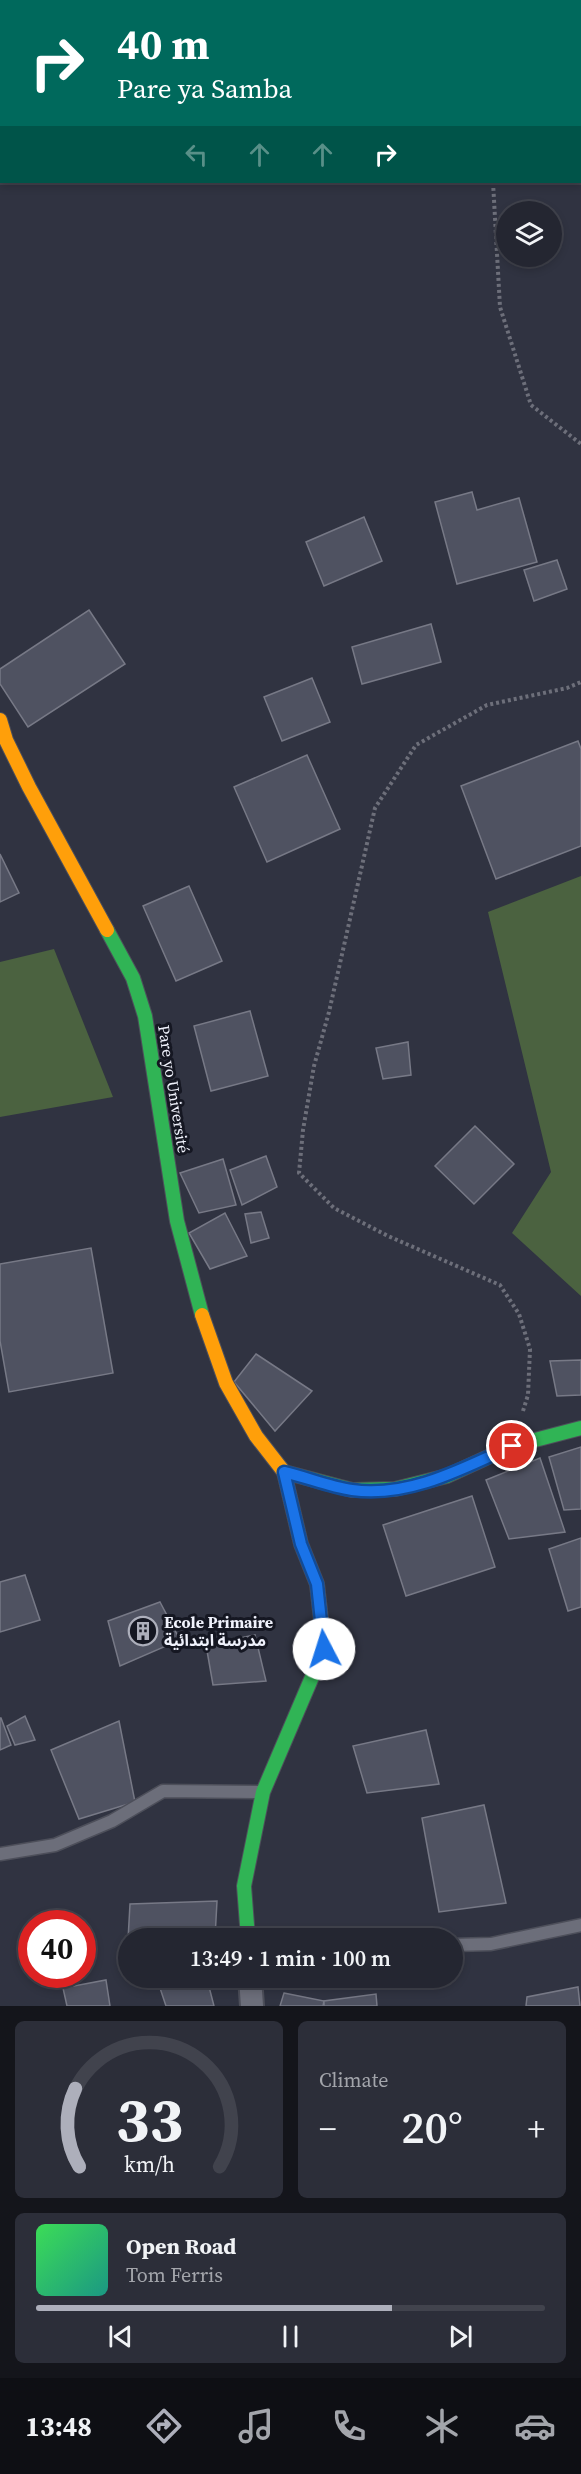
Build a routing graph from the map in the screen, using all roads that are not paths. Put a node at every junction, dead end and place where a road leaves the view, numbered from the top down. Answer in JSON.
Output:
{"nodes":[{"id":1,"x":0,"y":720,"type":"edge"},
{"id":2,"x":581,"y":1428,"type":"edge"},
{"id":3,"x":284,"y":1472,"type":"junction"},
{"id":4,"x":263,"y":1792,"type":"junction"},
{"id":5,"x":0,"y":1854,"type":"edge"},
{"id":6,"x":581,"y":1925,"type":"edge"},
{"id":7,"x":247,"y":1928,"type":"edge"},
{"id":8,"x":463,"y":1945,"type":"edge"},
{"id":9,"x":251,"y":1988,"type":"edge"},
{"id":10,"x":252,"y":2006,"type":"edge"}],
"edges":[{"from":1,"to":3,"type":"main road","name":"Pare yo Université"},
{"from":2,"to":3,"type":"main road"},
{"from":3,"to":4,"type":"main road"},
{"from":4,"to":5,"type":"lane"},
{"from":4,"to":7,"type":"main road"},
{"from":6,"to":8,"type":"lane"},
{"from":9,"to":10,"type":"street"}]}
